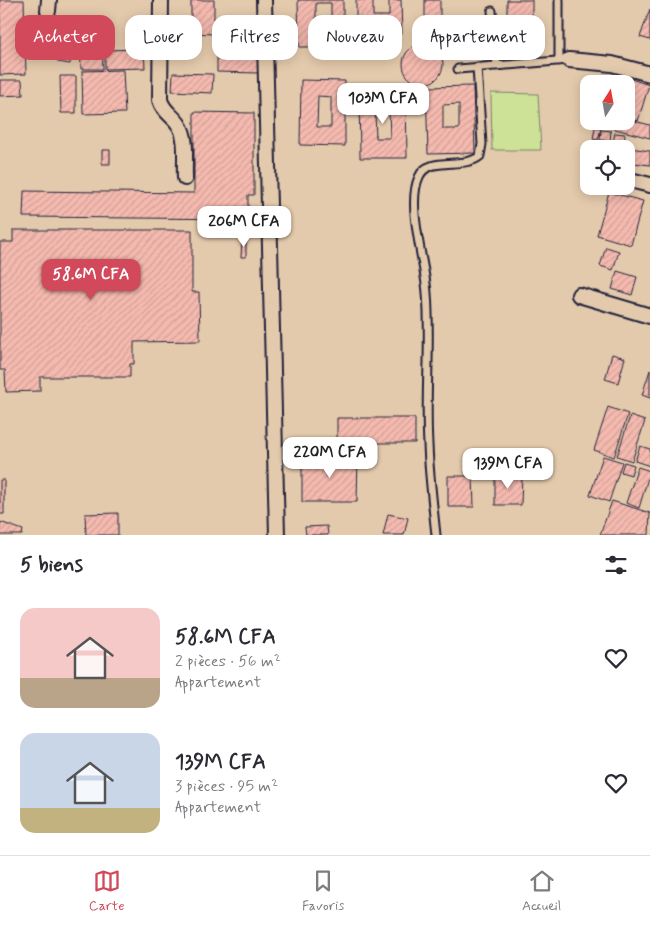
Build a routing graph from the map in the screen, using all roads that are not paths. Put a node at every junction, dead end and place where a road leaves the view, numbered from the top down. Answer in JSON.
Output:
{"nodes":[{"id":1,"x":161,"y":0,"type":"edge"},
{"id":2,"x":264,"y":0,"type":"edge"},
{"id":3,"x":559,"y":0,"type":"edge"},
{"id":4,"x":492,"y":11,"type":"dead end"},
{"id":5,"x":564,"y":61,"type":"junction"},
{"id":6,"x":498,"y":66,"type":"junction"},
{"id":7,"x":477,"y":67,"type":"junction"},
{"id":8,"x":458,"y":69,"type":"dead end"},
{"id":9,"x":650,"y":74,"type":"edge"},
{"id":10,"x":185,"y":178,"type":"dead end"},
{"id":11,"x":635,"y":181,"type":"edge"},
{"id":12,"x":650,"y":185,"type":"edge"},
{"id":13,"x":579,"y":296,"type":"dead end"},
{"id":14,"x":650,"y":316,"type":"edge"},
{"id":15,"x":277,"y":535,"type":"edge"},
{"id":16,"x":436,"y":535,"type":"edge"}],
"edges":[{"from":1,"to":10,"type":"street"},
{"from":2,"to":15,"type":"street"},
{"from":3,"to":5,"type":"lane"},
{"from":4,"to":6,"type":"lane"},
{"from":5,"to":6,"type":"lane"},
{"from":5,"to":9,"type":"street"},
{"from":6,"to":7,"type":"lane"},
{"from":7,"to":8,"type":"lane"},
{"from":7,"to":16,"type":"lane"},
{"from":11,"to":12,"type":"street"},
{"from":13,"to":14,"type":"street"}]}
